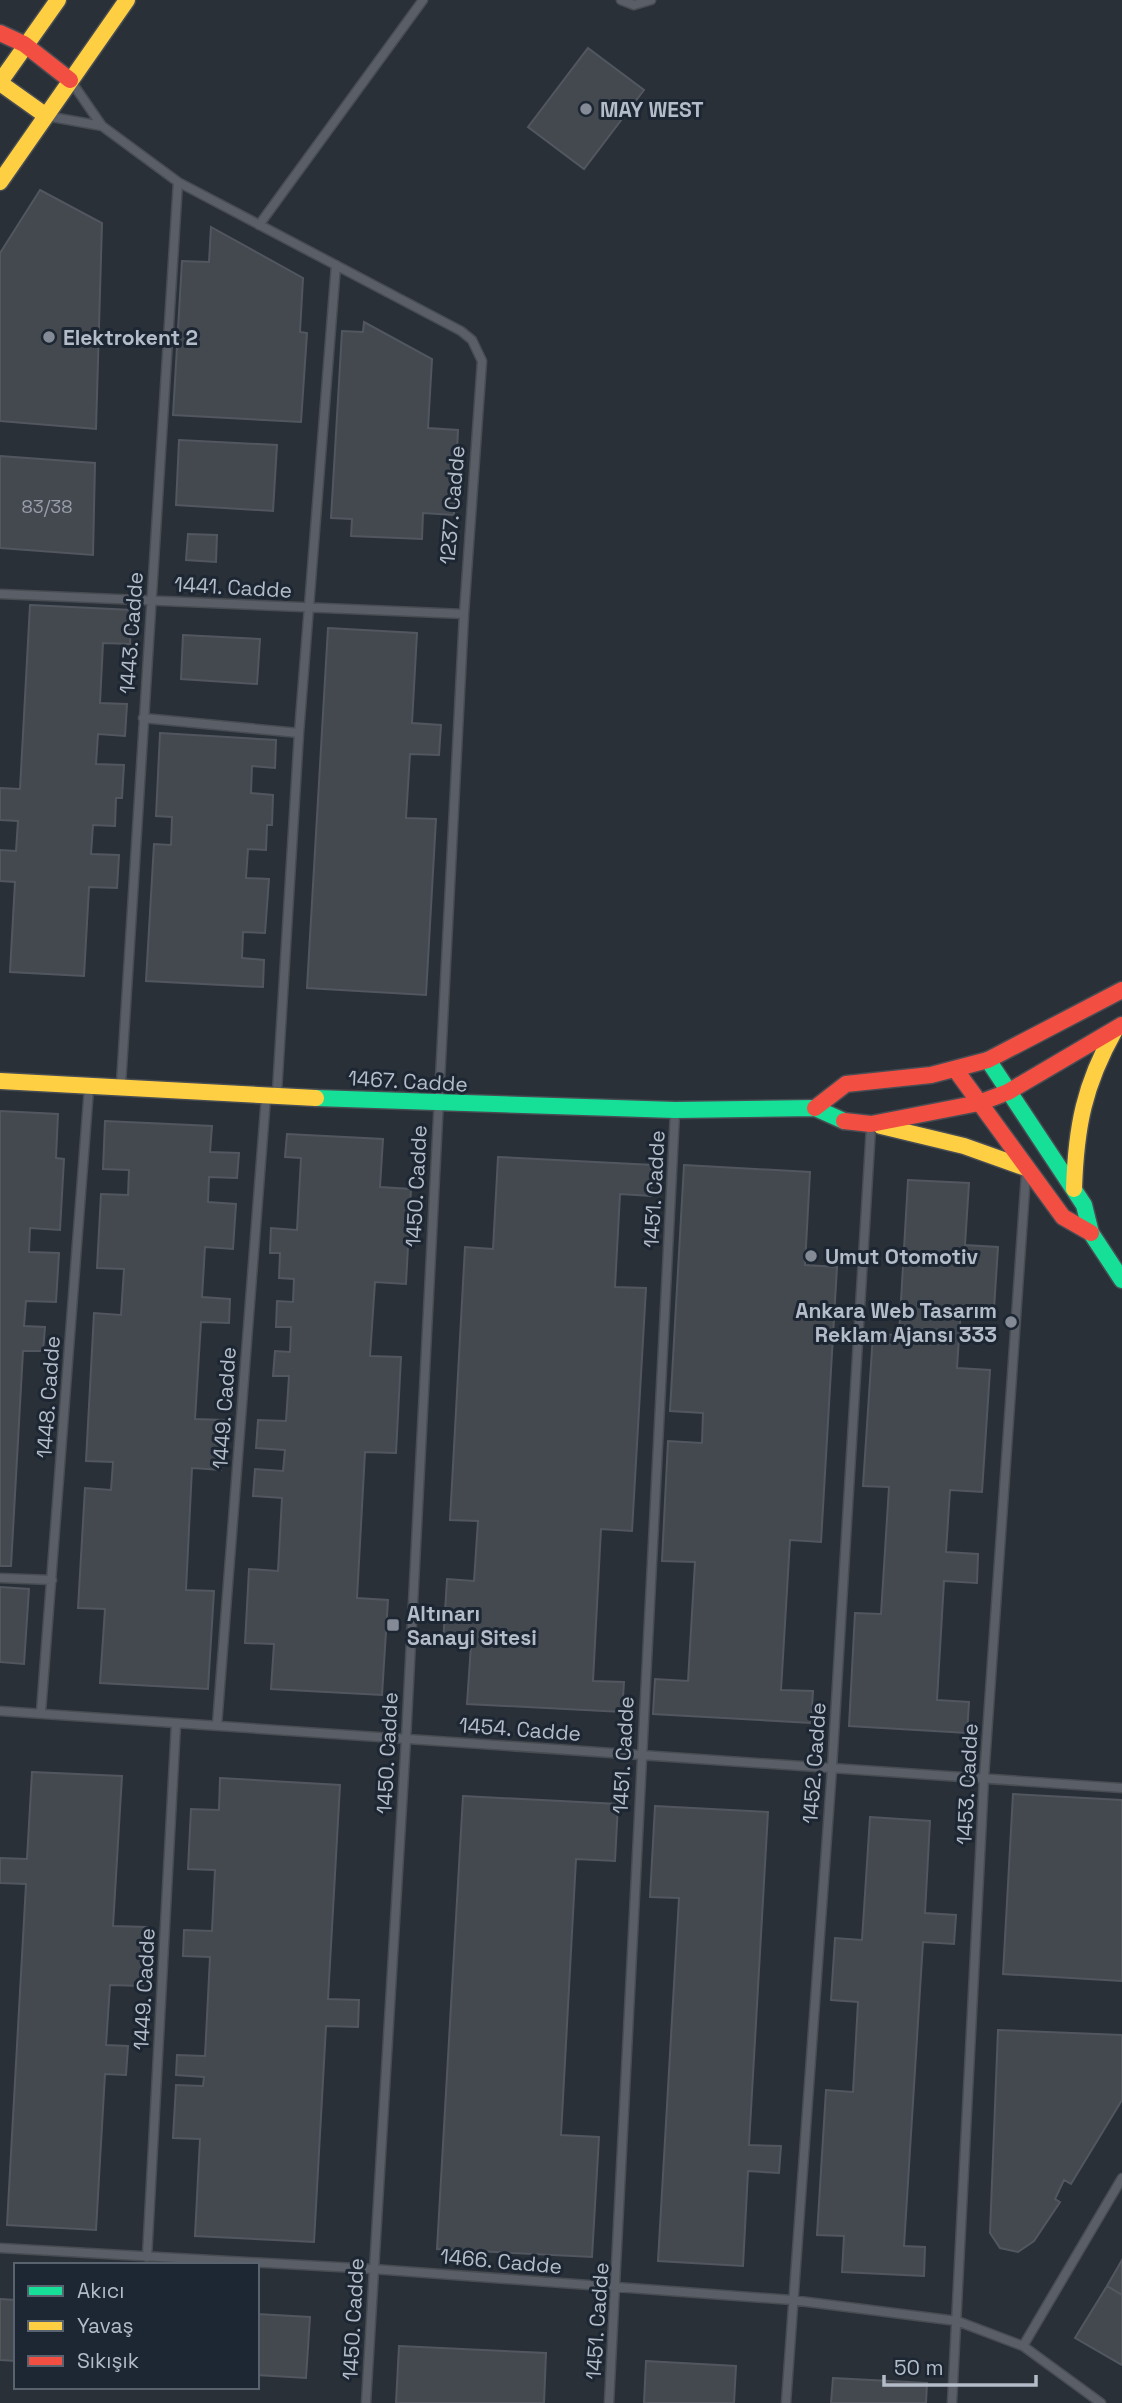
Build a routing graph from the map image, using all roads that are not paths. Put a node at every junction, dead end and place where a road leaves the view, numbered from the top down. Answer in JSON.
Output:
{"nodes":[{"id":1,"x":58,"y":0,"type":"edge"},
{"id":2,"x":127,"y":0,"type":"edge"},
{"id":3,"x":423,"y":0,"type":"edge"},
{"id":4,"x":621,"y":0,"type":"edge"},
{"id":5,"x":651,"y":0,"type":"edge"},
{"id":6,"x":0,"y":33,"type":"edge"},
{"id":7,"x":24,"y":44,"type":"junction"},
{"id":8,"x":70,"y":80,"type":"junction"},
{"id":9,"x":0,"y":82,"type":"edge"},
{"id":10,"x":46,"y":115,"type":"junction"},
{"id":11,"x":102,"y":126,"type":"junction"},
{"id":12,"x":0,"y":182,"type":"edge"},
{"id":13,"x":178,"y":182,"type":"junction"},
{"id":14,"x":259,"y":225,"type":"junction"},
{"id":15,"x":335,"y":265,"type":"junction"},
{"id":16,"x":0,"y":594,"type":"edge"},
{"id":17,"x":152,"y":600,"type":"junction"},
{"id":18,"x":309,"y":607,"type":"junction"},
{"id":19,"x":464,"y":614,"type":"junction"},
{"id":20,"x":142,"y":718,"type":"junction"},
{"id":21,"x":299,"y":733,"type":"junction"},
{"id":22,"x":1122,"y":990,"type":"edge"},
{"id":23,"x":1119,"y":1026,"type":"edge"},
{"id":24,"x":988,"y":1060,"type":"junction"},
{"id":25,"x":955,"y":1069,"type":"junction"},
{"id":26,"x":0,"y":1080,"type":"edge"},
{"id":27,"x":89,"y":1085,"type":"junction"},
{"id":28,"x":121,"y":1087,"type":"junction"},
{"id":29,"x":1008,"y":1092,"type":"junction"},
{"id":30,"x":271,"y":1094,"type":"junction"},
{"id":31,"x":979,"y":1102,"type":"junction"},
{"id":32,"x":438,"y":1104,"type":"junction"},
{"id":33,"x":815,"y":1108,"type":"junction"},
{"id":34,"x":676,"y":1110,"type":"junction"},
{"id":35,"x":871,"y":1124,"type":"junction"},
{"id":36,"x":1027,"y":1168,"type":"junction"},
{"id":37,"x":1074,"y":1189,"type":"junction"},
{"id":38,"x":1091,"y":1233,"type":"junction"},
{"id":39,"x":1122,"y":1280,"type":"edge"},
{"id":40,"x":0,"y":1578,"type":"edge"},
{"id":41,"x":52,"y":1580,"type":"junction"},
{"id":42,"x":0,"y":1711,"type":"edge"},
{"id":43,"x":41,"y":1712,"type":"junction"},
{"id":44,"x":176,"y":1724,"type":"junction"},
{"id":45,"x":217,"y":1725,"type":"junction"},
{"id":46,"x":406,"y":1740,"type":"junction"},
{"id":47,"x":641,"y":1755,"type":"junction"},
{"id":48,"x":832,"y":1768,"type":"junction"},
{"id":49,"x":984,"y":1777,"type":"junction"},
{"id":50,"x":1122,"y":1788,"type":"edge"},
{"id":51,"x":1122,"y":2178,"type":"edge"},
{"id":52,"x":0,"y":2248,"type":"edge"},
{"id":53,"x":147,"y":2257,"type":"junction"},
{"id":54,"x":373,"y":2269,"type":"junction"},
{"id":55,"x":617,"y":2288,"type":"junction"},
{"id":56,"x":792,"y":2300,"type":"junction"},
{"id":57,"x":957,"y":2321,"type":"junction"},
{"id":58,"x":1023,"y":2346,"type":"junction"},
{"id":59,"x":366,"y":2403,"type":"edge"},
{"id":60,"x":609,"y":2403,"type":"edge"},
{"id":61,"x":786,"y":2403,"type":"edge"},
{"id":62,"x":952,"y":2403,"type":"edge"},
{"id":63,"x":1101,"y":2403,"type":"edge"}],
"edges":[{"from":1,"to":7,"type":"street"},
{"from":2,"to":8,"type":"street"},
{"from":3,"to":14,"type":"lane"},
{"from":4,"to":5,"type":"lane"},
{"from":6,"to":7,"type":"street","name":"1237. Cadde"},
{"from":7,"to":8,"type":"street","name":"1237. Cadde"},
{"from":7,"to":9,"type":"street"},
{"from":8,"to":10,"type":"street"},
{"from":8,"to":11,"type":"lane","name":"1237. Cadde"},
{"from":9,"to":10,"type":"street","name":"1237. Cadde"},
{"from":10,"to":11,"type":"lane","name":"1237. Cadde"},
{"from":10,"to":12,"type":"street"},
{"from":11,"to":13,"type":"lane","name":"1237. Cadde"},
{"from":13,"to":14,"type":"lane","name":"1237. Cadde"},
{"from":13,"to":17,"type":"lane","name":"1443. Cadde"},
{"from":14,"to":15,"type":"lane","name":"1237. Cadde"},
{"from":15,"to":18,"type":"lane","name":"1449. Cadde"},
{"from":15,"to":19,"type":"lane","name":"1237. Cadde"},
{"from":16,"to":17,"type":"lane","name":"1441. Cadde"},
{"from":17,"to":18,"type":"lane","name":"1441. Cadde"},
{"from":17,"to":20,"type":"lane","name":"1443. Cadde"},
{"from":18,"to":19,"type":"lane","name":"1441. Cadde"},
{"from":18,"to":21,"type":"lane","name":"1449. Cadde"},
{"from":19,"to":32,"type":"lane","name":"1237. Cadde"},
{"from":20,"to":21,"type":"lane"},
{"from":20,"to":28,"type":"lane","name":"1443. Cadde"},
{"from":21,"to":30,"type":"lane","name":"1449. Cadde"},
{"from":22,"to":24,"type":"street"},
{"from":23,"to":29,"type":"street","name":"1467. Cadde"},
{"from":23,"to":37,"type":"street"},
{"from":24,"to":25,"type":"street"},
{"from":24,"to":29,"type":"street"},
{"from":25,"to":31,"type":"street"},
{"from":25,"to":33,"type":"street"},
{"from":26,"to":27,"type":"street","name":"1467. Cadde"},
{"from":27,"to":28,"type":"street","name":"1467. Cadde"},
{"from":27,"to":41,"type":"lane","name":"1448. Cadde"},
{"from":28,"to":30,"type":"street","name":"1467. Cadde"},
{"from":29,"to":31,"type":"street","name":"1467. Cadde"},
{"from":29,"to":37,"type":"street"},
{"from":30,"to":32,"type":"street","name":"1467. Cadde"},
{"from":30,"to":45,"type":"lane","name":"1449. Cadde"},
{"from":31,"to":35,"type":"street","name":"1467. Cadde"},
{"from":31,"to":36,"type":"street"},
{"from":32,"to":34,"type":"street","name":"1467. Cadde"},
{"from":32,"to":46,"type":"lane","name":"1450. Cadde"},
{"from":33,"to":34,"type":"street","name":"1467. Cadde"},
{"from":33,"to":35,"type":"street","name":"1467. Cadde"},
{"from":34,"to":47,"type":"lane","name":"1451. Cadde"},
{"from":35,"to":36,"type":"street"},
{"from":35,"to":48,"type":"lane","name":"1452. Cadde"},
{"from":36,"to":38,"type":"street"},
{"from":36,"to":49,"type":"lane","name":"1453. Cadde"},
{"from":37,"to":38,"type":"street"},
{"from":38,"to":39,"type":"street"},
{"from":40,"to":41,"type":"lane"},
{"from":41,"to":43,"type":"lane","name":"1448. Cadde"},
{"from":42,"to":43,"type":"lane","name":"1454. Cadde"},
{"from":43,"to":44,"type":"lane","name":"1454. Cadde"},
{"from":44,"to":45,"type":"lane","name":"1454. Cadde"},
{"from":44,"to":53,"type":"lane","name":"1449. Cadde"},
{"from":45,"to":46,"type":"lane","name":"1454. Cadde"},
{"from":46,"to":47,"type":"lane","name":"1454. Cadde"},
{"from":46,"to":54,"type":"lane","name":"1450. Cadde"},
{"from":47,"to":48,"type":"lane","name":"1454. Cadde"},
{"from":47,"to":55,"type":"lane","name":"1451. Cadde"},
{"from":48,"to":49,"type":"lane","name":"1454. Cadde"},
{"from":48,"to":56,"type":"lane","name":"1452. Cadde"},
{"from":49,"to":50,"type":"lane","name":"1454. Cadde"},
{"from":49,"to":57,"type":"lane","name":"1453. Cadde"},
{"from":51,"to":58,"type":"lane"},
{"from":52,"to":53,"type":"lane","name":"1466. Cadde"},
{"from":53,"to":54,"type":"lane","name":"1466. Cadde"},
{"from":54,"to":55,"type":"lane","name":"1466. Cadde"},
{"from":54,"to":59,"type":"lane","name":"1450. Cadde"},
{"from":55,"to":56,"type":"lane","name":"1466. Cadde"},
{"from":55,"to":60,"type":"lane","name":"1451. Cadde"},
{"from":56,"to":57,"type":"lane","name":"1466. Cadde"},
{"from":56,"to":61,"type":"lane","name":"1452. Cadde"},
{"from":57,"to":58,"type":"lane","name":"1466. Cadde"},
{"from":57,"to":62,"type":"lane","name":"1453. Cadde"},
{"from":58,"to":63,"type":"lane","name":"1466. Cadde"}]}
